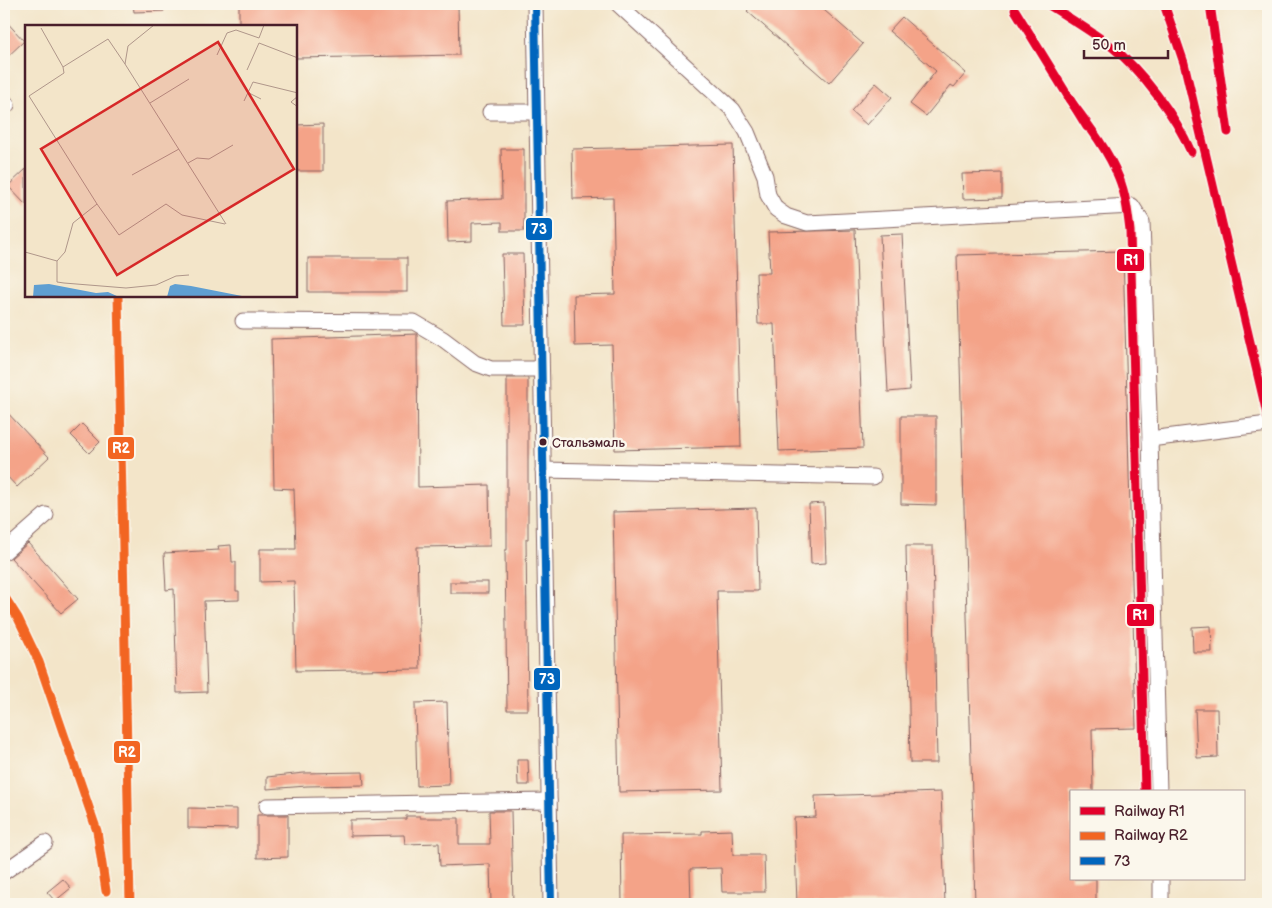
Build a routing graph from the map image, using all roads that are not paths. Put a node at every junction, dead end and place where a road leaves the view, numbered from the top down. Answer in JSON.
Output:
{"nodes":[{"id":1,"x":535,"y":4,"type":"edge"},
{"id":2,"x":618,"y":4,"type":"edge"},
{"id":3,"x":490,"y":112,"type":"dead end"},
{"id":4,"x":537,"y":112,"type":"junction"},
{"id":5,"x":243,"y":321,"type":"dead end"},
{"id":6,"x":541,"y":369,"type":"junction"},
{"id":7,"x":1268,"y":424,"type":"edge"},
{"id":8,"x":1150,"y":439,"type":"junction"},
{"id":9,"x":542,"y":470,"type":"junction"},
{"id":10,"x":873,"y":477,"type":"dead end"},
{"id":11,"x":46,"y":515,"type":"dead end"},
{"id":12,"x":4,"y":551,"type":"edge"},
{"id":13,"x":1159,"y":790,"type":"edge"},
{"id":14,"x":549,"y":801,"type":"junction"},
{"id":15,"x":267,"y":806,"type":"dead end"},
{"id":16,"x":45,"y":842,"type":"dead end"},
{"id":17,"x":4,"y":872,"type":"edge"},
{"id":18,"x":1161,"y":880,"type":"edge"},
{"id":19,"x":551,"y":904,"type":"edge"},
{"id":20,"x":1162,"y":904,"type":"edge"}],
"edges":[{"from":1,"to":4,"type":"street"},
{"from":2,"to":8,"type":"street"},
{"from":3,"to":4,"type":"street"},
{"from":4,"to":6,"type":"street"},
{"from":5,"to":6,"type":"street"},
{"from":6,"to":9,"type":"street"},
{"from":7,"to":8,"type":"street"},
{"from":8,"to":13,"type":"street"},
{"from":9,"to":10,"type":"street"},
{"from":9,"to":14,"type":"street"},
{"from":11,"to":12,"type":"street"},
{"from":14,"to":15,"type":"street"},
{"from":14,"to":19,"type":"street"},
{"from":16,"to":17,"type":"street"},
{"from":18,"to":20,"type":"street"}]}
